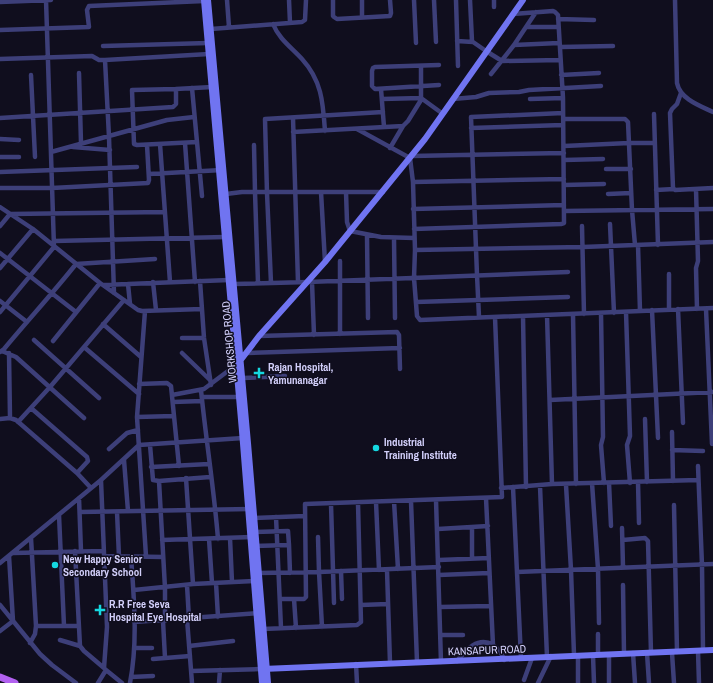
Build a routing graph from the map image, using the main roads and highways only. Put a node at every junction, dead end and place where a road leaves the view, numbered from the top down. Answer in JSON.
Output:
{"nodes":[{"id":1,"x":205,"y":0,"type":"edge"},
{"id":2,"x":523,"y":0,"type":"edge"},
{"id":3,"x":222,"y":170,"type":"junction"},
{"id":4,"x":232,"y":282,"type":"junction"},
{"id":5,"x":239,"y":363,"type":"junction"},
{"id":6,"x":251,"y":509,"type":"junction"},
{"id":7,"x":254,"y":536,"type":"junction"},
{"id":8,"x":254,"y":546,"type":"junction"},
{"id":9,"x":259,"y":613,"type":"junction"},
{"id":10,"x":713,"y":650,"type":"edge"},
{"id":11,"x":264,"y":669,"type":"junction"},
{"id":12,"x":0,"y":677,"type":"edge"},
{"id":13,"x":15,"y":683,"type":"edge"},
{"id":14,"x":262,"y":683,"type":"edge"},
{"id":15,"x":268,"y":683,"type":"edge"}],
"edges":[{"from":1,"to":3,"type":"main road","name":"WORKSHOP ROAD"},
{"from":1,"to":3,"type":"main road","name":"WORKSHOP ROAD"},
{"from":2,"to":5,"type":"main road"},
{"from":3,"to":4,"type":"main road","name":"WORKSHOP ROAD"},
{"from":3,"to":4,"type":"main road","name":"WORKSHOP ROAD"},
{"from":4,"to":5,"type":"main road","name":"WORKSHOP ROAD"},
{"from":5,"to":6,"type":"main road","name":"WORKSHOP ROAD"},
{"from":5,"to":6,"type":"main road","name":"WORKSHOP ROAD"},
{"from":6,"to":7,"type":"main road","name":"WORKSHOP ROAD"},
{"from":6,"to":7,"type":"main road","name":"WORKSHOP ROAD"},
{"from":7,"to":8,"type":"main road","name":"WORKSHOP ROAD"},
{"from":8,"to":9,"type":"main road","name":"WORKSHOP ROAD"},
{"from":8,"to":9,"type":"main road","name":"WORKSHOP ROAD"},
{"from":9,"to":11,"type":"main road","name":"WORKSHOP ROAD"},
{"from":9,"to":11,"type":"main road","name":"WORKSHOP ROAD"},
{"from":10,"to":11,"type":"main road","name":"KANSAPUR ROAD"},
{"from":11,"to":14,"type":"main road","name":"WORKSHOP ROAD"},
{"from":11,"to":15,"type":"main road","name":"WORKSHOP ROAD"},
{"from":12,"to":13,"type":"main road"}]}
